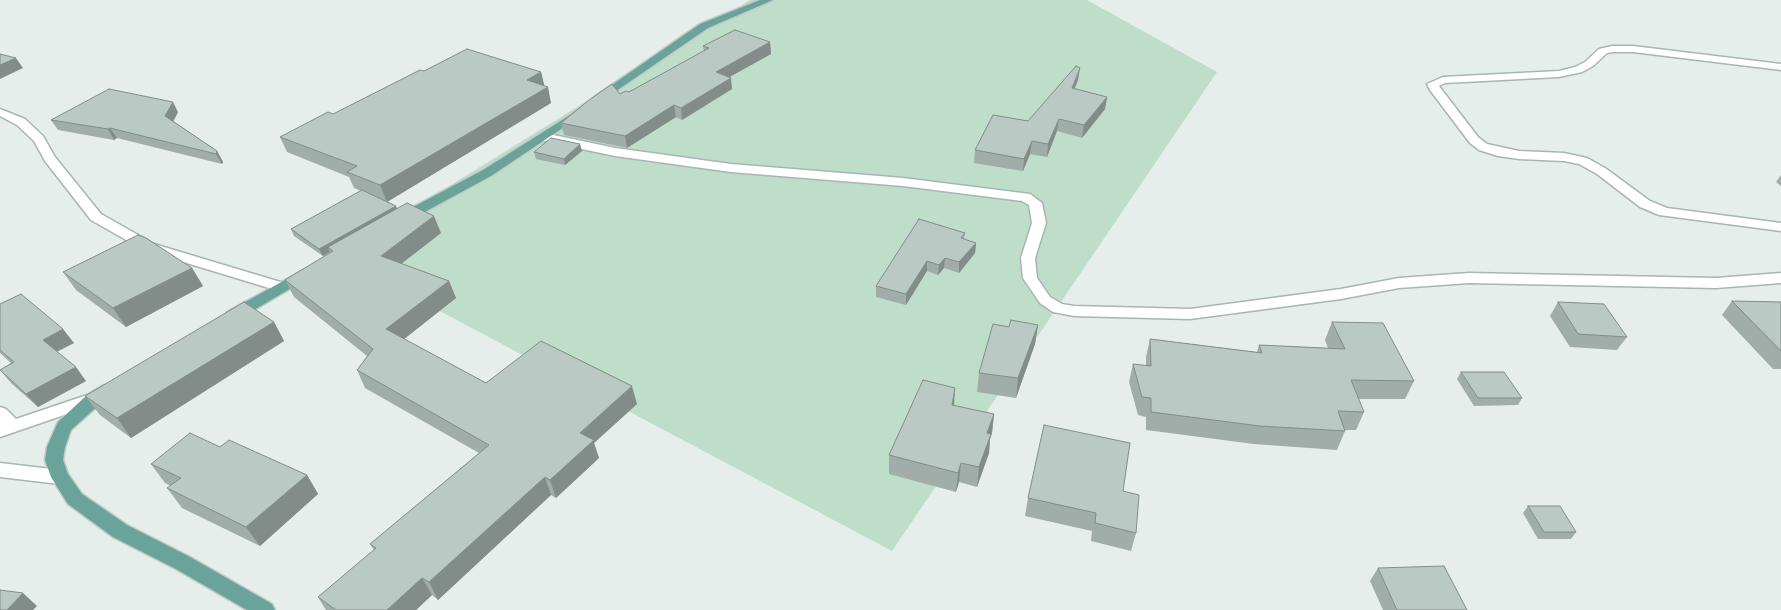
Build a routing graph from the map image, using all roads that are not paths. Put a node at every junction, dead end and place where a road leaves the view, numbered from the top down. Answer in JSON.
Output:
{"nodes":[{"id":1,"x":768,"y":0,"type":"edge"},
{"id":2,"x":1781,"y":67,"type":"edge"},
{"id":3,"x":0,"y":112,"type":"edge"},
{"id":4,"x":544,"y":137,"type":"junction"},
{"id":5,"x":393,"y":224,"type":"edge"},
{"id":6,"x":1781,"y":227,"type":"edge"},
{"id":7,"x":321,"y":265,"type":"edge"},
{"id":8,"x":1781,"y":278,"type":"edge"},
{"id":9,"x":282,"y":287,"type":"junction"},
{"id":10,"x":222,"y":322,"type":"edge"},
{"id":11,"x":120,"y":381,"type":"edge"},
{"id":12,"x":93,"y":399,"type":"junction"},
{"id":13,"x":0,"y":413,"type":"edge"},
{"id":14,"x":6,"y":428,"type":"edge"},
{"id":15,"x":0,"y":470,"type":"edge"},
{"id":16,"x":60,"y":477,"type":"junction"},
{"id":17,"x":266,"y":610,"type":"edge"}],
"edges":[{"from":1,"to":4,"type":"main road"},
{"from":2,"to":6,"type":"street"},
{"from":3,"to":9,"type":"street"},
{"from":4,"to":5,"type":"main road"},
{"from":4,"to":8,"type":"street"},
{"from":7,"to":9,"type":"main road"},
{"from":9,"to":10,"type":"main road"},
{"from":11,"to":12,"type":"main road"},
{"from":12,"to":14,"type":"street"},
{"from":12,"to":16,"type":"main road"},
{"from":13,"to":14,"type":"street"},
{"from":15,"to":16,"type":"street"},
{"from":16,"to":17,"type":"main road"}]}
